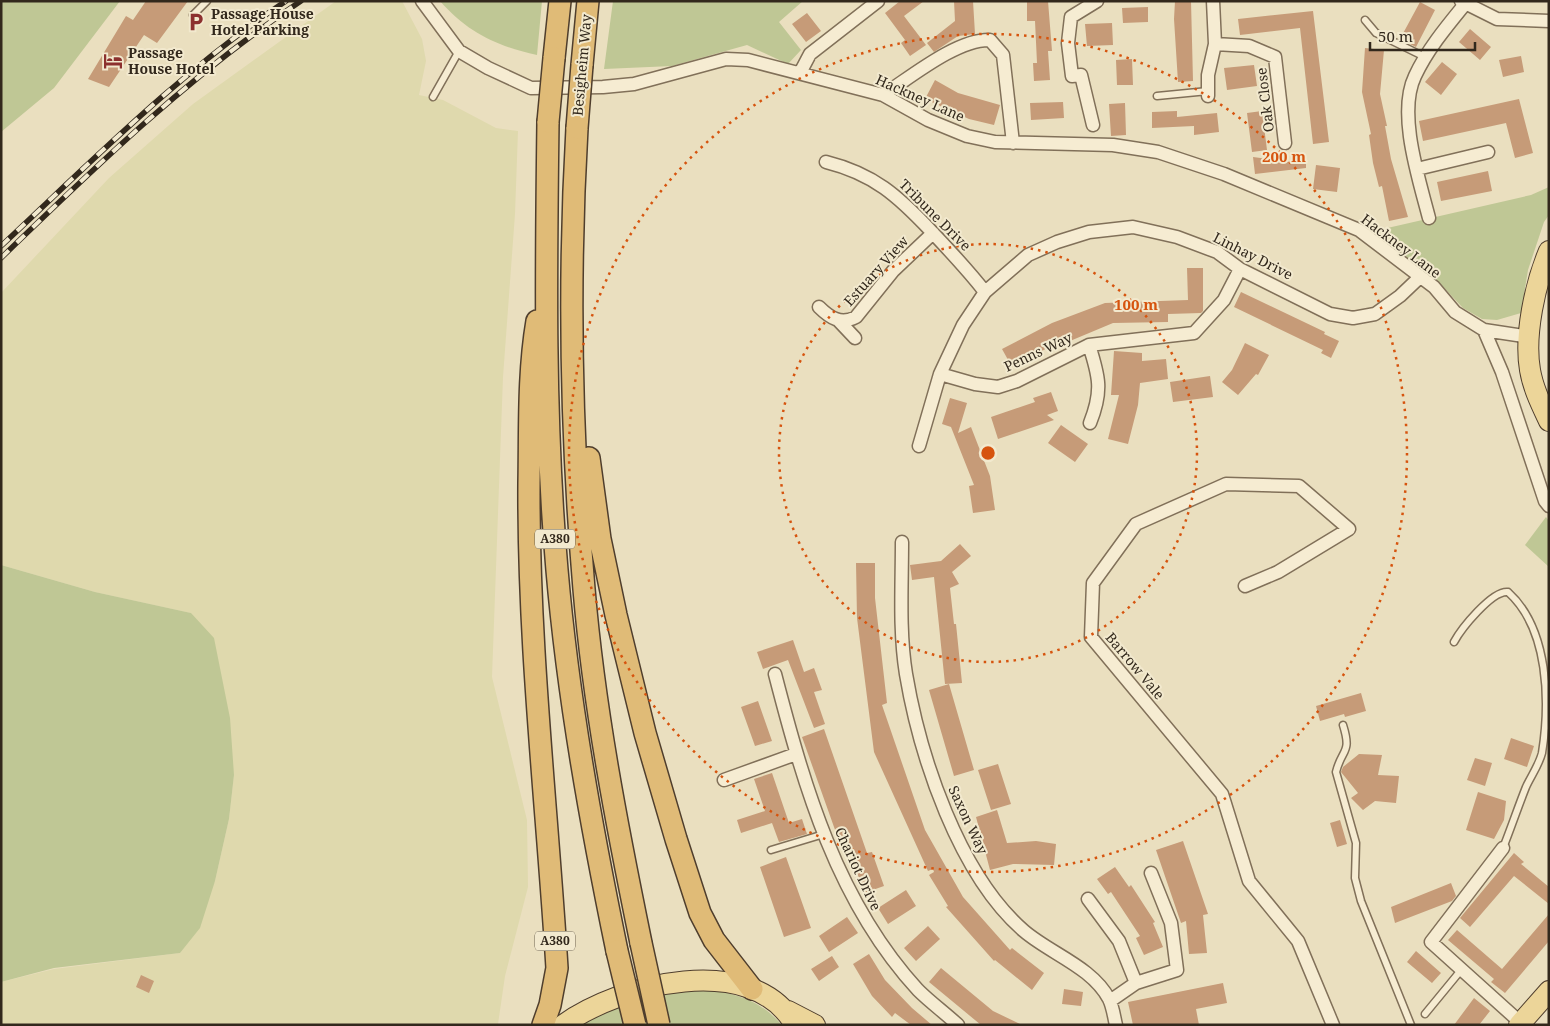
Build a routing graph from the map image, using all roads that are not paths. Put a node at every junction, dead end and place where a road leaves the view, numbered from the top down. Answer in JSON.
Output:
{"nodes":[{"id":1,"x":207,"y":1,"type":"edge"},
{"id":2,"x":422,"y":1,"type":"edge"},
{"id":3,"x":560,"y":1,"type":"edge"},
{"id":4,"x":588,"y":1,"type":"edge"},
{"id":5,"x":878,"y":1,"type":"edge"},
{"id":6,"x":1097,"y":1,"type":"edge"},
{"id":7,"x":1213,"y":1,"type":"edge"},
{"id":8,"x":1463,"y":3,"type":"edge"},
{"id":9,"x":192,"y":15,"type":"dead end"},
{"id":10,"x":1365,"y":20,"type":"dead end"},
{"id":11,"x":1549,"y":21,"type":"edge"},
{"id":12,"x":1215,"y":44,"type":"junction"},
{"id":13,"x":459,"y":51,"type":"junction"},
{"id":14,"x":1427,"y":58,"type":"junction"},
{"id":15,"x":800,"y":73,"type":"junction"},
{"id":16,"x":1208,"y":94,"type":"joint"},
{"id":17,"x":883,"y":95,"type":"junction"},
{"id":18,"x":1157,"y":96,"type":"dead end"},
{"id":19,"x":433,"y":97,"type":"dead end"},
{"id":20,"x":1093,"y":125,"type":"dead end"},
{"id":21,"x":1014,"y":143,"type":"junction"},
{"id":22,"x":1285,"y":143,"type":"dead end"},
{"id":23,"x":1488,"y":152,"type":"dead end"},
{"id":24,"x":826,"y":162,"type":"dead end"},
{"id":25,"x":1417,"y":170,"type":"junction"},
{"id":26,"x":1429,"y":218,"type":"dead end"},
{"id":27,"x":933,"y":233,"type":"junction"},
{"id":28,"x":1549,"y":252,"type":"edge"},
{"id":29,"x":1240,"y":268,"type":"junction"},
{"id":30,"x":546,"y":271,"type":"junction"},
{"id":31,"x":1420,"y":277,"type":"junction"},
{"id":32,"x":985,"y":292,"type":"junction"},
{"id":33,"x":819,"y":307,"type":"dead end"},
{"id":34,"x":838,"y":320,"type":"junction"},
{"id":35,"x":1484,"y":330,"type":"junction"},
{"id":36,"x":571,"y":334,"type":"junction"},
{"id":37,"x":1530,"y":337,"type":"junction"},
{"id":38,"x":855,"y":338,"type":"dead end"},
{"id":39,"x":1089,"y":345,"type":"junction"},
{"id":40,"x":940,"y":374,"type":"junction"},
{"id":41,"x":1549,"y":421,"type":"edge"},
{"id":42,"x":1090,"y":422,"type":"dead end"},
{"id":43,"x":919,"y":446,"type":"dead end"},
{"id":44,"x":1549,"y":506,"type":"edge"},
{"id":45,"x":902,"y":542,"type":"dead end"},
{"id":46,"x":1245,"y":586,"type":"dead end"},
{"id":47,"x":1454,"y":642,"type":"dead end"},
{"id":48,"x":775,"y":674,"type":"dead end"},
{"id":49,"x":1342,"y":725,"type":"dead end"},
{"id":50,"x":796,"y":754,"type":"junction"},
{"id":51,"x":724,"y":780,"type":"dead end"},
{"id":52,"x":824,"y":834,"type":"junction"},
{"id":53,"x":1503,"y":848,"type":"joint"},
{"id":54,"x":770,"y":850,"type":"dead end"},
{"id":55,"x":1151,"y":873,"type":"dead end"},
{"id":56,"x":1088,"y":900,"type":"dead end"},
{"id":57,"x":1462,"y":969,"type":"junction"},
{"id":58,"x":1136,"y":983,"type":"junction"},
{"id":59,"x":752,"y":989,"type":"junction"},
{"id":60,"x":1549,"y":991,"type":"edge"},
{"id":61,"x":1110,"y":1001,"type":"junction"},
{"id":62,"x":1424,"y":1014,"type":"dead end"},
{"id":63,"x":792,"y":1018,"type":"edge"},
{"id":64,"x":1520,"y":1024,"type":"edge"},
{"id":65,"x":543,"y":1025,"type":"edge"},
{"id":66,"x":563,"y":1025,"type":"edge"},
{"id":67,"x":634,"y":1025,"type":"edge"},
{"id":68,"x":660,"y":1025,"type":"edge"},
{"id":69,"x":815,"y":1025,"type":"edge"},
{"id":70,"x":958,"y":1025,"type":"edge"},
{"id":71,"x":1116,"y":1025,"type":"edge"},
{"id":72,"x":1333,"y":1025,"type":"edge"},
{"id":73,"x":1411,"y":1025,"type":"edge"}],
"edges":[{"from":1,"to":9,"type":"lane"},
{"from":2,"to":13,"type":"street","name":"Hackney Lane"},
{"from":3,"to":30,"type":"highway","name":"Besigheim Way","number":"A380","bridge":true},
{"from":4,"to":36,"type":"highway","name":"Besigheim Way","number":"A380","bridge":true},
{"from":5,"to":15,"type":"street"},
{"from":6,"to":20,"type":"street"},
{"from":7,"to":12,"type":"street"},
{"from":8,"to":11,"type":"street"},
{"from":8,"to":14,"type":"street"},
{"from":10,"to":14,"type":"lane"},
{"from":12,"to":16,"type":"street"},
{"from":12,"to":22,"type":"street","name":"Oak Close"},
{"from":13,"to":15,"type":"street","name":"Hackney Lane"},
{"from":13,"to":19,"type":"lane"},
{"from":14,"to":25,"type":"street"},
{"from":15,"to":17,"type":"street","name":"Hackney Lane"},
{"from":16,"to":18,"type":"lane"},
{"from":17,"to":21,"type":"street","name":"Hackney Lane"},
{"from":17,"to":21,"type":"street"},
{"from":21,"to":31,"type":"street","name":"Hackney Lane"},
{"from":23,"to":25,"type":"street"},
{"from":24,"to":27,"type":"street","name":"Tribune Drive"},
{"from":25,"to":26,"type":"street"},
{"from":27,"to":32,"type":"street","name":"Tribune Drive"},
{"from":27,"to":34,"type":"street","name":"Estuary View"},
{"from":28,"to":37,"type":"main road"},
{"from":29,"to":31,"type":"street","name":"Linhay Drive"},
{"from":29,"to":32,"type":"street","name":"Linhay Drive"},
{"from":29,"to":39,"type":"street","name":"Penns Way"},
{"from":30,"to":65,"type":"highway","number":"A380"},
{"from":30,"to":67,"type":"highway","number":"A380","bridge":true},
{"from":31,"to":35,"type":"street","name":"Hackney Lane"},
{"from":32,"to":40,"type":"street","name":"Linhay Drive"},
{"from":33,"to":34,"type":"street","name":"Estuary View"},
{"from":34,"to":38,"type":"street","name":"Estuary View"},
{"from":35,"to":37,"type":"street","name":"Hackney Lane"},
{"from":35,"to":44,"type":"street"},
{"from":36,"to":59,"type":"highway","number":"A380"},
{"from":36,"to":68,"type":"highway","number":"A380","bridge":true},
{"from":37,"to":41,"type":"main road"},
{"from":39,"to":40,"type":"street","name":"Penns Way"},
{"from":39,"to":42,"type":"street","name":"Penns Way"},
{"from":40,"to":43,"type":"street","name":"Linhay Drive"},
{"from":45,"to":61,"type":"street","name":"Saxon Way"},
{"from":46,"to":72,"type":"street","name":"Barrow Vale"},
{"from":47,"to":53,"type":"lane"},
{"from":48,"to":50,"type":"street","name":"Chariot Drive"},
{"from":49,"to":73,"type":"lane"},
{"from":50,"to":51,"type":"street"},
{"from":50,"to":52,"type":"street","name":"Chariot Drive"},
{"from":52,"to":54,"type":"lane"},
{"from":52,"to":70,"type":"street","name":"Chariot Drive"},
{"from":53,"to":57,"type":"street"},
{"from":55,"to":58,"type":"street"},
{"from":56,"to":58,"type":"street"},
{"from":57,"to":62,"type":"lane"},
{"from":57,"to":64,"type":"street"},
{"from":58,"to":61,"type":"street"},
{"from":59,"to":63,"type":"main road"},
{"from":59,"to":66,"type":"main road"},
{"from":60,"to":64,"type":"main road"},
{"from":61,"to":71,"type":"street","name":"Saxon Way"},
{"from":63,"to":69,"type":"main road"}]}
